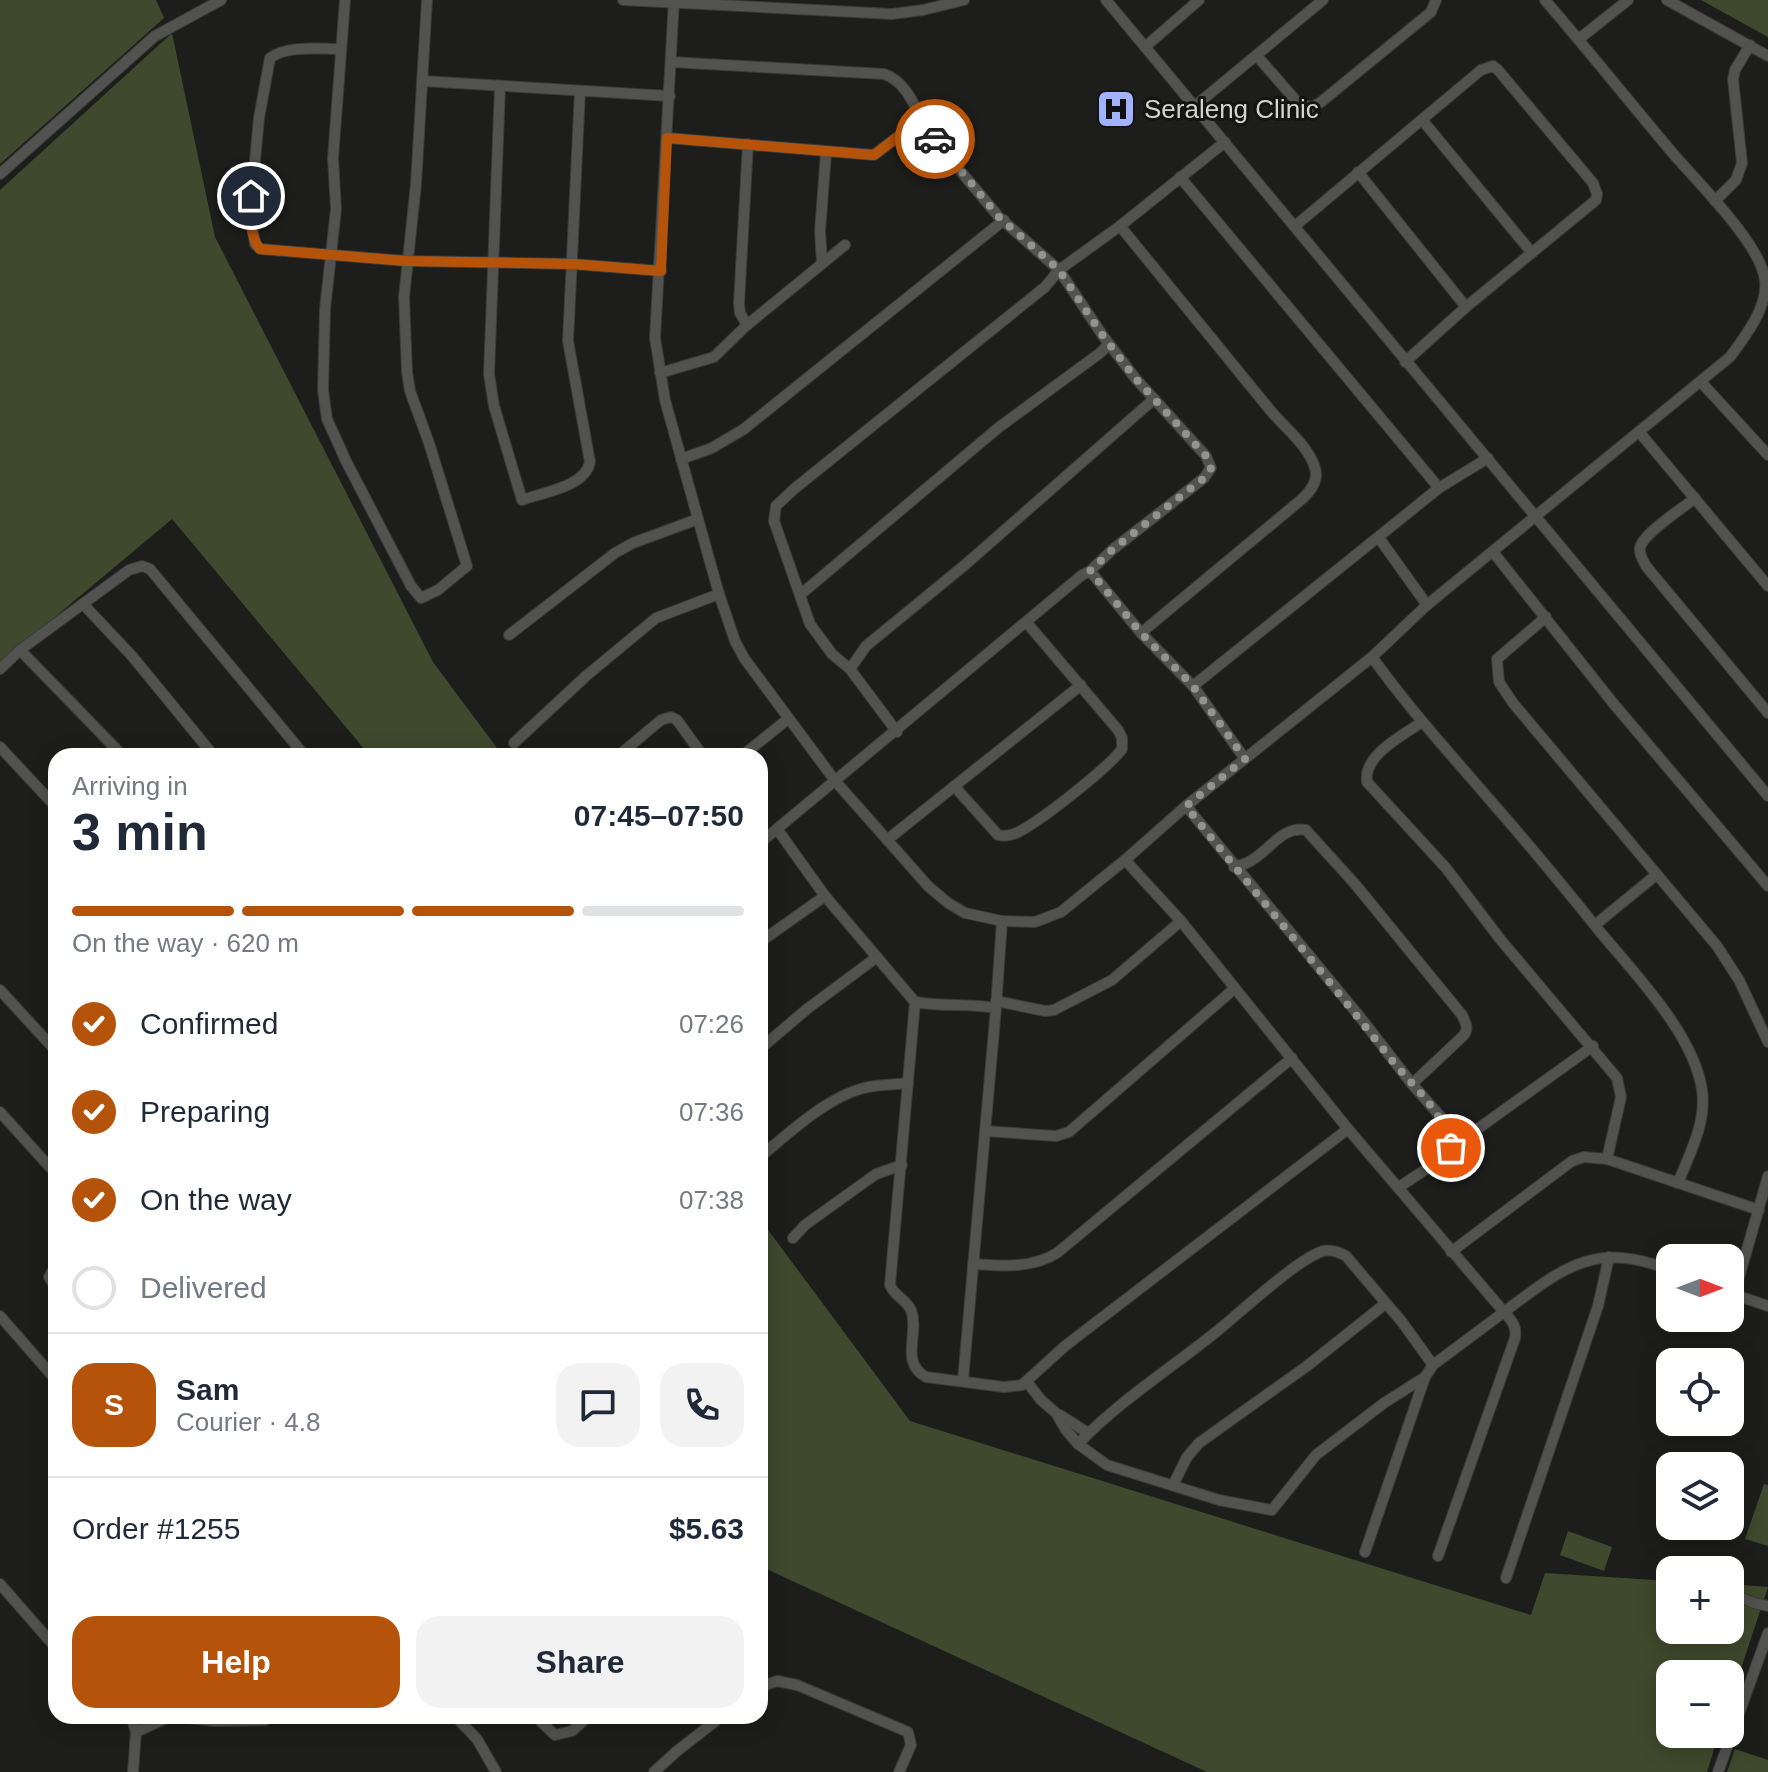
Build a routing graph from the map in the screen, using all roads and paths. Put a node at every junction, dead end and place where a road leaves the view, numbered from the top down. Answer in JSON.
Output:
{"nodes":[{"id":1,"x":221,"y":0,"type":"edge"},
{"id":2,"x":345,"y":0,"type":"edge"},
{"id":3,"x":427,"y":0,"type":"edge"},
{"id":4,"x":623,"y":0,"type":"edge"},
{"id":5,"x":964,"y":0,"type":"edge"},
{"id":6,"x":1106,"y":0,"type":"edge"},
{"id":7,"x":1199,"y":0,"type":"edge"},
{"id":8,"x":1323,"y":0,"type":"edge"},
{"id":9,"x":1436,"y":0,"type":"edge"},
{"id":10,"x":1545,"y":0,"type":"edge"},
{"id":11,"x":1628,"y":0,"type":"edge"},
{"id":12,"x":1667,"y":0,"type":"edge"},
{"id":13,"x":673,"y":2,"type":"edge"},
{"id":14,"x":1579,"y":39,"type":"junction"},
{"id":15,"x":1750,"y":45,"type":"junction"},
{"id":16,"x":1145,"y":47,"type":"junction"},
{"id":17,"x":341,"y":49,"type":"junction"},
{"id":18,"x":1257,"y":56,"type":"junction"},
{"id":19,"x":1768,"y":56,"type":"edge"},
{"id":20,"x":671,"y":62,"type":"junction"},
{"id":21,"x":422,"y":81,"type":"junction"},
{"id":22,"x":500,"y":87,"type":"junction"},
{"id":23,"x":580,"y":91,"type":"junction"},
{"id":24,"x":670,"y":96,"type":"junction"},
{"id":25,"x":1196,"y":105,"type":"junction"},
{"id":26,"x":921,"y":119,"type":"junction"},
{"id":27,"x":1423,"y":121,"type":"junction"},
{"id":28,"x":667,"y":138,"type":"junction"},
{"id":29,"x":1225,"y":142,"type":"junction"},
{"id":30,"x":748,"y":144,"type":"junction"},
{"id":31,"x":826,"y":153,"type":"junction"},
{"id":32,"x":1358,"y":172,"type":"junction"},
{"id":33,"x":0,"y":174,"type":"edge"},
{"id":34,"x":1180,"y":177,"type":"junction"},
{"id":35,"x":1715,"y":201,"type":"junction"},
{"id":36,"x":1004,"y":220,"type":"junction"},
{"id":37,"x":1120,"y":226,"type":"junction"},
{"id":38,"x":1295,"y":226,"type":"junction"},
{"id":39,"x":845,"y":245,"type":"dead end"},
{"id":40,"x":1532,"y":253,"type":"junction"},
{"id":41,"x":329,"y":254,"type":"junction"},
{"id":42,"x":406,"y":261,"type":"junction"},
{"id":43,"x":495,"y":262,"type":"junction"},
{"id":44,"x":822,"y":263,"type":"junction"},
{"id":45,"x":573,"y":264,"type":"junction"},
{"id":46,"x":1059,"y":270,"type":"junction"},
{"id":47,"x":661,"y":271,"type":"junction"},
{"id":48,"x":1466,"y":307,"type":"junction"},
{"id":49,"x":747,"y":325,"type":"junction"},
{"id":50,"x":1109,"y":344,"type":"junction"},
{"id":51,"x":1405,"y":362,"type":"junction"},
{"id":52,"x":660,"y":373,"type":"junction"},
{"id":53,"x":1701,"y":382,"type":"junction"},
{"id":54,"x":1154,"y":399,"type":"junction"},
{"id":55,"x":1640,"y":433,"type":"junction"},
{"id":56,"x":1764,"y":440,"type":"edge"},
{"id":57,"x":1768,"y":455,"type":"edge"},
{"id":58,"x":1488,"y":458,"type":"junction"},
{"id":59,"x":681,"y":459,"type":"junction"},
{"id":60,"x":1439,"y":488,"type":"junction"},
{"id":61,"x":1695,"y":498,"type":"junction"},
{"id":62,"x":1535,"y":517,"type":"junction"},
{"id":63,"x":698,"y":519,"type":"junction"},
{"id":64,"x":1379,"y":538,"type":"junction"},
{"id":65,"x":1493,"y":552,"type":"junction"},
{"id":66,"x":1090,"y":571,"type":"junction"},
{"id":67,"x":1768,"y":586,"type":"edge"},
{"id":68,"x":719,"y":594,"type":"junction"},
{"id":69,"x":800,"y":595,"type":"junction"},
{"id":70,"x":83,"y":604,"type":"junction"},
{"id":71,"x":1427,"y":605,"type":"junction"},
{"id":72,"x":1546,"y":617,"type":"junction"},
{"id":73,"x":1027,"y":623,"type":"junction"},
{"id":74,"x":1141,"y":633,"type":"junction"},
{"id":75,"x":509,"y":635,"type":"dead end"},
{"id":76,"x":20,"y":650,"type":"junction"},
{"id":77,"x":1372,"y":657,"type":"junction"},
{"id":78,"x":0,"y":669,"type":"edge"},
{"id":79,"x":850,"y":669,"type":"junction"},
{"id":80,"x":1081,"y":685,"type":"junction"},
{"id":81,"x":1193,"y":686,"type":"junction"},
{"id":82,"x":1768,"y":713,"type":"edge"},
{"id":83,"x":788,"y":719,"type":"junction"},
{"id":84,"x":1422,"y":722,"type":"junction"},
{"id":85,"x":897,"y":732,"type":"junction"},
{"id":86,"x":514,"y":743,"type":"dead end"},
{"id":87,"x":0,"y":747,"type":"edge"},
{"id":88,"x":115,"y":748,"type":"edge"},
{"id":89,"x":207,"y":748,"type":"edge"},
{"id":90,"x":298,"y":748,"type":"edge"},
{"id":91,"x":628,"y":748,"type":"edge"},
{"id":92,"x":697,"y":748,"type":"edge"},
{"id":93,"x":752,"y":748,"type":"edge"},
{"id":94,"x":1245,"y":759,"type":"junction"},
{"id":95,"x":836,"y":782,"type":"junction"},
{"id":96,"x":954,"y":786,"type":"junction"},
{"id":97,"x":1768,"y":796,"type":"edge"},
{"id":98,"x":48,"y":798,"type":"edge"},
{"id":99,"x":1186,"y":806,"type":"junction"},
{"id":100,"x":777,"y":829,"type":"junction"},
{"id":101,"x":768,"y":836,"type":"edge"},
{"id":102,"x":887,"y":840,"type":"junction"},
{"id":103,"x":1125,"y":860,"type":"junction"},
{"id":104,"x":1234,"y":867,"type":"junction"},
{"id":105,"x":1656,"y":875,"type":"junction"},
{"id":106,"x":1768,"y":886,"type":"edge"},
{"id":107,"x":825,"y":896,"type":"junction"},
{"id":108,"x":1002,"y":921,"type":"junction"},
{"id":109,"x":1181,"y":921,"type":"junction"},
{"id":110,"x":1595,"y":925,"type":"junction"},
{"id":111,"x":768,"y":936,"type":"edge"},
{"id":112,"x":877,"y":957,"type":"junction"},
{"id":113,"x":1234,"y":989,"type":"junction"},
{"id":114,"x":0,"y":990,"type":"edge"},
{"id":115,"x":915,"y":1002,"type":"junction"},
{"id":116,"x":996,"y":1005,"type":"junction"},
{"id":117,"x":48,"y":1042,"type":"edge"},
{"id":118,"x":768,"y":1042,"type":"edge"},
{"id":119,"x":1768,"y":1042,"type":"edge"},
{"id":120,"x":1593,"y":1046,"type":"junction"},
{"id":121,"x":1292,"y":1058,"type":"junction"},
{"id":122,"x":908,"y":1083,"type":"junction"},
{"id":123,"x":1412,"y":1084,"type":"junction"},
{"id":124,"x":0,"y":1112,"type":"edge"},
{"id":125,"x":1348,"y":1129,"type":"junction"},
{"id":126,"x":985,"y":1131,"type":"junction"},
{"id":127,"x":1451,"y":1148,"type":"junction"},
{"id":128,"x":768,"y":1150,"type":"edge"},
{"id":129,"x":1607,"y":1159,"type":"junction"},
{"id":130,"x":48,"y":1165,"type":"edge"},
{"id":131,"x":902,"y":1165,"type":"junction"},
{"id":132,"x":1768,"y":1176,"type":"edge"},
{"id":133,"x":1678,"y":1183,"type":"junction"},
{"id":134,"x":1399,"y":1187,"type":"junction"},
{"id":135,"x":1759,"y":1210,"type":"junction"},
{"id":136,"x":793,"y":1238,"type":"dead end"},
{"id":137,"x":1451,"y":1252,"type":"junction"},
{"id":138,"x":1609,"y":1257,"type":"junction"},
{"id":139,"x":1744,"y":1257,"type":"edge"},
{"id":140,"x":973,"y":1264,"type":"junction"},
{"id":141,"x":1656,"y":1265,"type":"edge"},
{"id":142,"x":1744,"y":1298,"type":"edge"},
{"id":143,"x":1385,"y":1304,"type":"junction"},
{"id":144,"x":1768,"y":1306,"type":"edge"},
{"id":145,"x":1504,"y":1312,"type":"junction"},
{"id":146,"x":0,"y":1316,"type":"edge"},
{"id":147,"x":1433,"y":1365,"type":"junction"},
{"id":148,"x":48,"y":1371,"type":"edge"},
{"id":149,"x":1425,"y":1377,"type":"junction"},
{"id":150,"x":963,"y":1380,"type":"junction"},
{"id":151,"x":1027,"y":1382,"type":"junction"},
{"id":152,"x":1056,"y":1413,"type":"junction"},
{"id":153,"x":1088,"y":1433,"type":"junction"},
{"id":154,"x":1078,"y":1444,"type":"junction"},
{"id":155,"x":1173,"y":1485,"type":"junction"},
{"id":156,"x":1365,"y":1552,"type":"dead end"},
{"id":157,"x":1438,"y":1556,"type":"dead end"},
{"id":158,"x":1506,"y":1578,"type":"dead end"},
{"id":159,"x":0,"y":1584,"type":"edge"},
{"id":160,"x":1744,"y":1599,"type":"edge"},
{"id":161,"x":1768,"y":1606,"type":"edge"},
{"id":162,"x":1768,"y":1633,"type":"edge"},
{"id":163,"x":48,"y":1639,"type":"edge"},
{"id":164,"x":768,"y":1684,"type":"edge"},
{"id":165,"x":134,"y":1724,"type":"edge"},
{"id":166,"x":154,"y":1724,"type":"edge"},
{"id":167,"x":463,"y":1724,"type":"edge"},
{"id":168,"x":543,"y":1724,"type":"edge"},
{"id":169,"x":580,"y":1724,"type":"edge"},
{"id":170,"x":712,"y":1724,"type":"edge"},
{"id":171,"x":136,"y":1732,"type":"junction"},
{"id":172,"x":656,"y":1771,"type":"edge"},
{"id":173,"x":133,"y":1772,"type":"edge"},
{"id":174,"x":496,"y":1772,"type":"edge"},
{"id":175,"x":899,"y":1772,"type":"edge"},
{"id":176,"x":1718,"y":1772,"type":"edge"}],
"edges":[{"from":1,"to":33,"type":"street"},
{"from":2,"to":17,"type":"street"},
{"from":3,"to":21,"type":"street"},
{"from":4,"to":13,"type":"street"},
{"from":5,"to":13,"type":"street"},
{"from":6,"to":16,"type":"street"},
{"from":7,"to":16,"type":"street"},
{"from":8,"to":18,"type":"street"},
{"from":9,"to":18,"type":"street"},
{"from":10,"to":14,"type":"street"},
{"from":11,"to":14,"type":"street"},
{"from":12,"to":15,"type":"street"},
{"from":13,"to":20,"type":"street"},
{"from":14,"to":35,"type":"street"},
{"from":15,"to":19,"type":"street"},
{"from":15,"to":35,"type":"street"},
{"from":16,"to":25,"type":"street"},
{"from":17,"to":41,"type":"street"},
{"from":17,"to":41,"type":"street"},
{"from":18,"to":25,"type":"street"},
{"from":20,"to":24,"type":"street"},
{"from":20,"to":26,"type":"street"},
{"from":21,"to":22,"type":"street"},
{"from":21,"to":42,"type":"street"},
{"from":22,"to":23,"type":"street"},
{"from":22,"to":43,"type":"street"},
{"from":23,"to":24,"type":"street"},
{"from":23,"to":45,"type":"street"},
{"from":24,"to":28,"type":"street"},
{"from":25,"to":29,"type":"street"},
{"from":26,"to":31,"type":"street"},
{"from":26,"to":36,"type":"street"},
{"from":27,"to":32,"type":"street"},
{"from":27,"to":40,"type":"street"},
{"from":27,"to":40,"type":"street"},
{"from":28,"to":30,"type":"street"},
{"from":28,"to":47,"type":"street"},
{"from":29,"to":34,"type":"street"},
{"from":29,"to":38,"type":"street"},
{"from":30,"to":31,"type":"street"},
{"from":30,"to":49,"type":"street"},
{"from":31,"to":44,"type":"street"},
{"from":32,"to":38,"type":"street"},
{"from":32,"to":48,"type":"street"},
{"from":34,"to":37,"type":"street"},
{"from":34,"to":60,"type":"street"},
{"from":35,"to":53,"type":"street"},
{"from":36,"to":46,"type":"street"},
{"from":36,"to":59,"type":"street"},
{"from":37,"to":46,"type":"street"},
{"from":37,"to":74,"type":"street"},
{"from":38,"to":51,"type":"street"},
{"from":39,"to":44,"type":"street"},
{"from":40,"to":48,"type":"street"},
{"from":41,"to":42,"type":"street"},
{"from":41,"to":42,"type":"street"},
{"from":42,"to":43,"type":"street"},
{"from":43,"to":45,"type":"street"},
{"from":43,"to":45,"type":"street"},
{"from":44,"to":49,"type":"street"},
{"from":45,"to":47,"type":"street"},
{"from":46,"to":50,"type":"street"},
{"from":46,"to":69,"type":"street"},
{"from":47,"to":52,"type":"street"},
{"from":48,"to":51,"type":"street"},
{"from":49,"to":52,"type":"street"},
{"from":50,"to":54,"type":"street"},
{"from":50,"to":69,"type":"street"},
{"from":51,"to":58,"type":"street"},
{"from":52,"to":59,"type":"street"},
{"from":53,"to":55,"type":"street"},
{"from":53,"to":56,"type":"street"},
{"from":54,"to":66,"type":"street"},
{"from":54,"to":79,"type":"street"},
{"from":55,"to":61,"type":"street"},
{"from":55,"to":62,"type":"street"},
{"from":56,"to":57,"type":"street"},
{"from":58,"to":60,"type":"street"},
{"from":58,"to":62,"type":"street"},
{"from":59,"to":63,"type":"street"},
{"from":60,"to":64,"type":"street"},
{"from":61,"to":67,"type":"street"},
{"from":61,"to":82,"type":"street"},
{"from":62,"to":65,"type":"street"},
{"from":62,"to":97,"type":"street"},
{"from":63,"to":68,"type":"street"},
{"from":63,"to":75,"type":"street"},
{"from":64,"to":71,"type":"street"},
{"from":64,"to":81,"type":"street"},
{"from":65,"to":71,"type":"street"},
{"from":65,"to":72,"type":"street"},
{"from":66,"to":73,"type":"street"},
{"from":66,"to":74,"type":"street"},
{"from":68,"to":83,"type":"street"},
{"from":68,"to":86,"type":"street"},
{"from":69,"to":79,"type":"street"},
{"from":70,"to":76,"type":"street"},
{"from":70,"to":89,"type":"street"},
{"from":70,"to":90,"type":"street"},
{"from":71,"to":77,"type":"street"},
{"from":72,"to":105,"type":"street"},
{"from":72,"to":106,"type":"street"},
{"from":73,"to":80,"type":"street"},
{"from":73,"to":85,"type":"street"},
{"from":74,"to":81,"type":"street"},
{"from":76,"to":78,"type":"street"},
{"from":76,"to":88,"type":"street"},
{"from":77,"to":84,"type":"street"},
{"from":77,"to":94,"type":"street"},
{"from":79,"to":85,"type":"street"},
{"from":80,"to":96,"type":"street"},
{"from":80,"to":96,"type":"street"},
{"from":81,"to":94,"type":"street"},
{"from":83,"to":93,"type":"street"},
{"from":83,"to":95,"type":"street"},
{"from":84,"to":110,"type":"street"},
{"from":84,"to":120,"type":"street"},
{"from":85,"to":95,"type":"street"},
{"from":87,"to":98,"type":"street"},
{"from":91,"to":92,"type":"street"},
{"from":94,"to":99,"type":"street"},
{"from":95,"to":100,"type":"street"},
{"from":95,"to":102,"type":"street"},
{"from":96,"to":102,"type":"street"},
{"from":99,"to":103,"type":"street"},
{"from":99,"to":104,"type":"street"},
{"from":100,"to":101,"type":"street"},
{"from":100,"to":107,"type":"street"},
{"from":102,"to":108,"type":"street"},
{"from":103,"to":108,"type":"street"},
{"from":103,"to":109,"type":"street"},
{"from":104,"to":123,"type":"street"},
{"from":104,"to":123,"type":"street"},
{"from":105,"to":110,"type":"street"},
{"from":105,"to":119,"type":"street"},
{"from":107,"to":111,"type":"street"},
{"from":107,"to":112,"type":"street"},
{"from":108,"to":116,"type":"street"},
{"from":109,"to":113,"type":"street"},
{"from":109,"to":116,"type":"street"},
{"from":110,"to":133,"type":"street"},
{"from":112,"to":115,"type":"street"},
{"from":112,"to":118,"type":"street"},
{"from":113,"to":121,"type":"street"},
{"from":113,"to":126,"type":"street"},
{"from":114,"to":117,"type":"street"},
{"from":115,"to":116,"type":"street"},
{"from":115,"to":122,"type":"street"},
{"from":116,"to":126,"type":"street"},
{"from":120,"to":127,"type":"street"},
{"from":120,"to":129,"type":"street"},
{"from":121,"to":125,"type":"street"},
{"from":121,"to":140,"type":"street"},
{"from":122,"to":128,"type":"street"},
{"from":122,"to":131,"type":"street"},
{"from":123,"to":127,"type":"street"},
{"from":124,"to":130,"type":"street"},
{"from":125,"to":134,"type":"street"},
{"from":125,"to":151,"type":"street"},
{"from":126,"to":140,"type":"street"},
{"from":127,"to":134,"type":"street"},
{"from":129,"to":133,"type":"street"},
{"from":129,"to":137,"type":"street"},
{"from":131,"to":136,"type":"street"},
{"from":131,"to":150,"type":"street"},
{"from":132,"to":135,"type":"street"},
{"from":133,"to":135,"type":"street"},
{"from":134,"to":137,"type":"street"},
{"from":135,"to":139,"type":"street"},
{"from":137,"to":145,"type":"street"},
{"from":138,"to":141,"type":"street"},
{"from":138,"to":145,"type":"street"},
{"from":138,"to":158,"type":"street"},
{"from":140,"to":150,"type":"street"},
{"from":142,"to":144,"type":"street"},
{"from":143,"to":147,"type":"street"},
{"from":143,"to":153,"type":"street"},
{"from":143,"to":155,"type":"street"},
{"from":145,"to":147,"type":"street"},
{"from":145,"to":157,"type":"street"},
{"from":146,"to":148,"type":"street"},
{"from":147,"to":149,"type":"street"},
{"from":149,"to":155,"type":"street"},
{"from":149,"to":156,"type":"street"},
{"from":150,"to":151,"type":"street"},
{"from":151,"to":152,"type":"street"},
{"from":152,"to":153,"type":"street"},
{"from":152,"to":154,"type":"street"},
{"from":153,"to":154,"type":"street"},
{"from":154,"to":155,"type":"street"},
{"from":159,"to":163,"type":"street"},
{"from":160,"to":161,"type":"street"},
{"from":162,"to":176,"type":"street"},
{"from":164,"to":175,"type":"street"},
{"from":165,"to":171,"type":"street"},
{"from":166,"to":171,"type":"street"},
{"from":167,"to":174,"type":"street"},
{"from":168,"to":169,"type":"street"},
{"from":170,"to":172,"type":"street"},
{"from":171,"to":173,"type":"street"}]}
